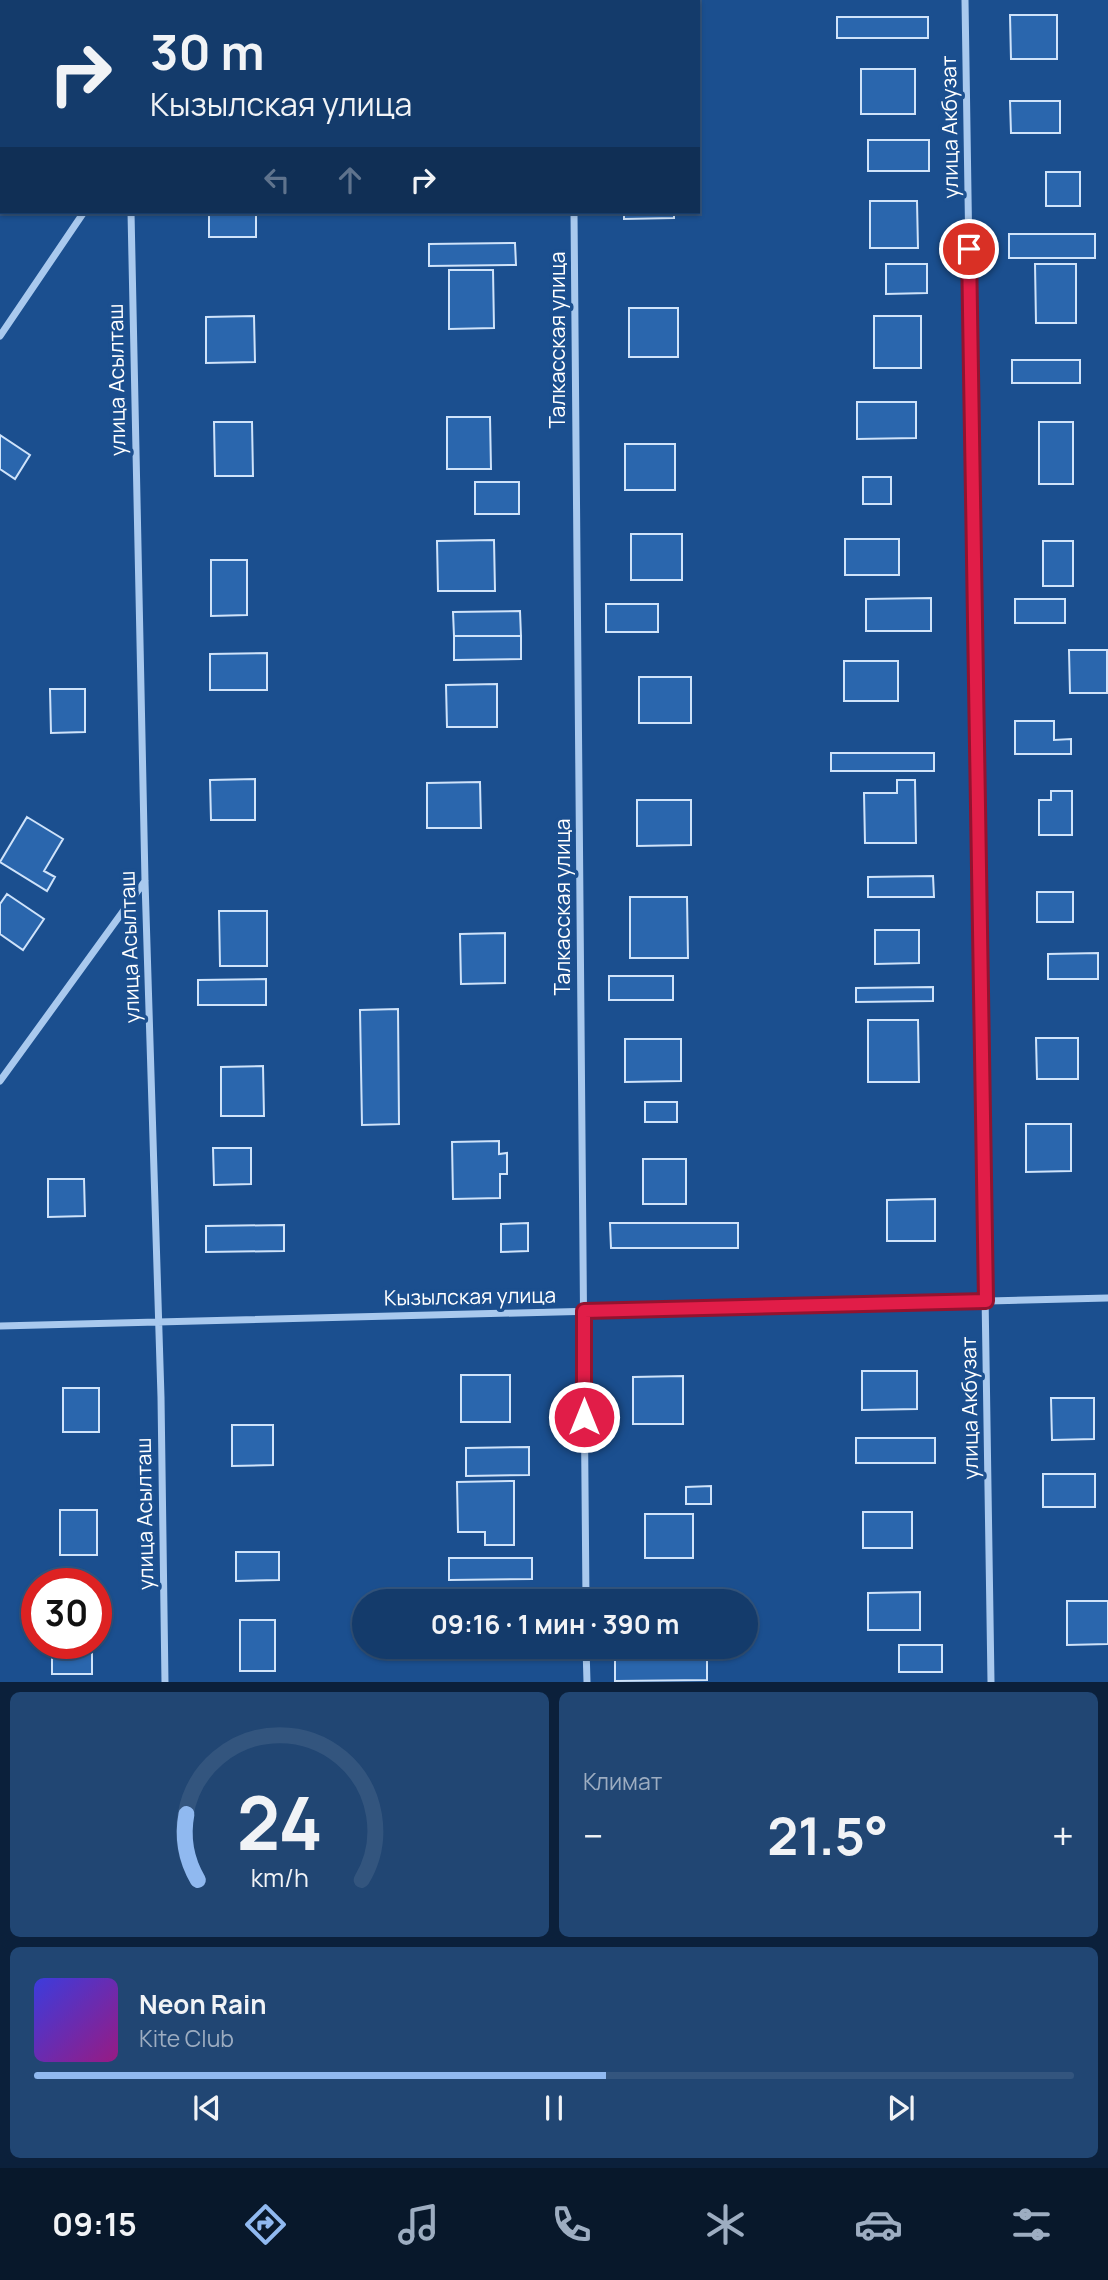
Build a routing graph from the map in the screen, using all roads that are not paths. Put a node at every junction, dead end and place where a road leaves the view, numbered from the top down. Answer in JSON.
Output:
{"nodes":[{"id":1,"x":965,"y":0,"type":"edge"},
{"id":2,"x":82,"y":214,"type":"edge"},
{"id":3,"x":131,"y":214,"type":"edge"},
{"id":4,"x":574,"y":214,"type":"edge"},
{"id":5,"x":0,"y":336,"type":"edge"},
{"id":6,"x":145,"y":881,"type":"junction"},
{"id":7,"x":0,"y":1080,"type":"edge"},
{"id":8,"x":1108,"y":1298,"type":"edge"},
{"id":9,"x":986,"y":1301,"type":"junction"},
{"id":10,"x":584,"y":1311,"type":"junction"},
{"id":11,"x":159,"y":1322,"type":"junction"},
{"id":12,"x":0,"y":1326,"type":"edge"},
{"id":13,"x":586,"y":1589,"type":"edge"},
{"id":14,"x":586,"y":1659,"type":"edge"},
{"id":15,"x":165,"y":1682,"type":"edge"},
{"id":16,"x":587,"y":1682,"type":"edge"},
{"id":17,"x":990,"y":1682,"type":"edge"}],
"edges":[{"from":1,"to":9,"type":"street","name":"улица Акбузат"},
{"from":2,"to":5,"type":"street"},
{"from":3,"to":6,"type":"street","name":"улица Асылташ"},
{"from":4,"to":10,"type":"street","name":"Талкасская улица"},
{"from":6,"to":7,"type":"street"},
{"from":6,"to":11,"type":"street","name":"улица Асылташ"},
{"from":8,"to":9,"type":"street","name":"Кызылская улица"},
{"from":9,"to":10,"type":"street","name":"Кызылская улица"},
{"from":9,"to":17,"type":"street","name":"улица Акбузат"},
{"from":10,"to":11,"type":"street","name":"Кызылская улица"},
{"from":10,"to":13,"type":"street","name":"Талкасская улица"},
{"from":11,"to":12,"type":"street","name":"Кызылская улица"},
{"from":11,"to":15,"type":"street","name":"улица Асылташ"},
{"from":14,"to":16,"type":"street"}]}
